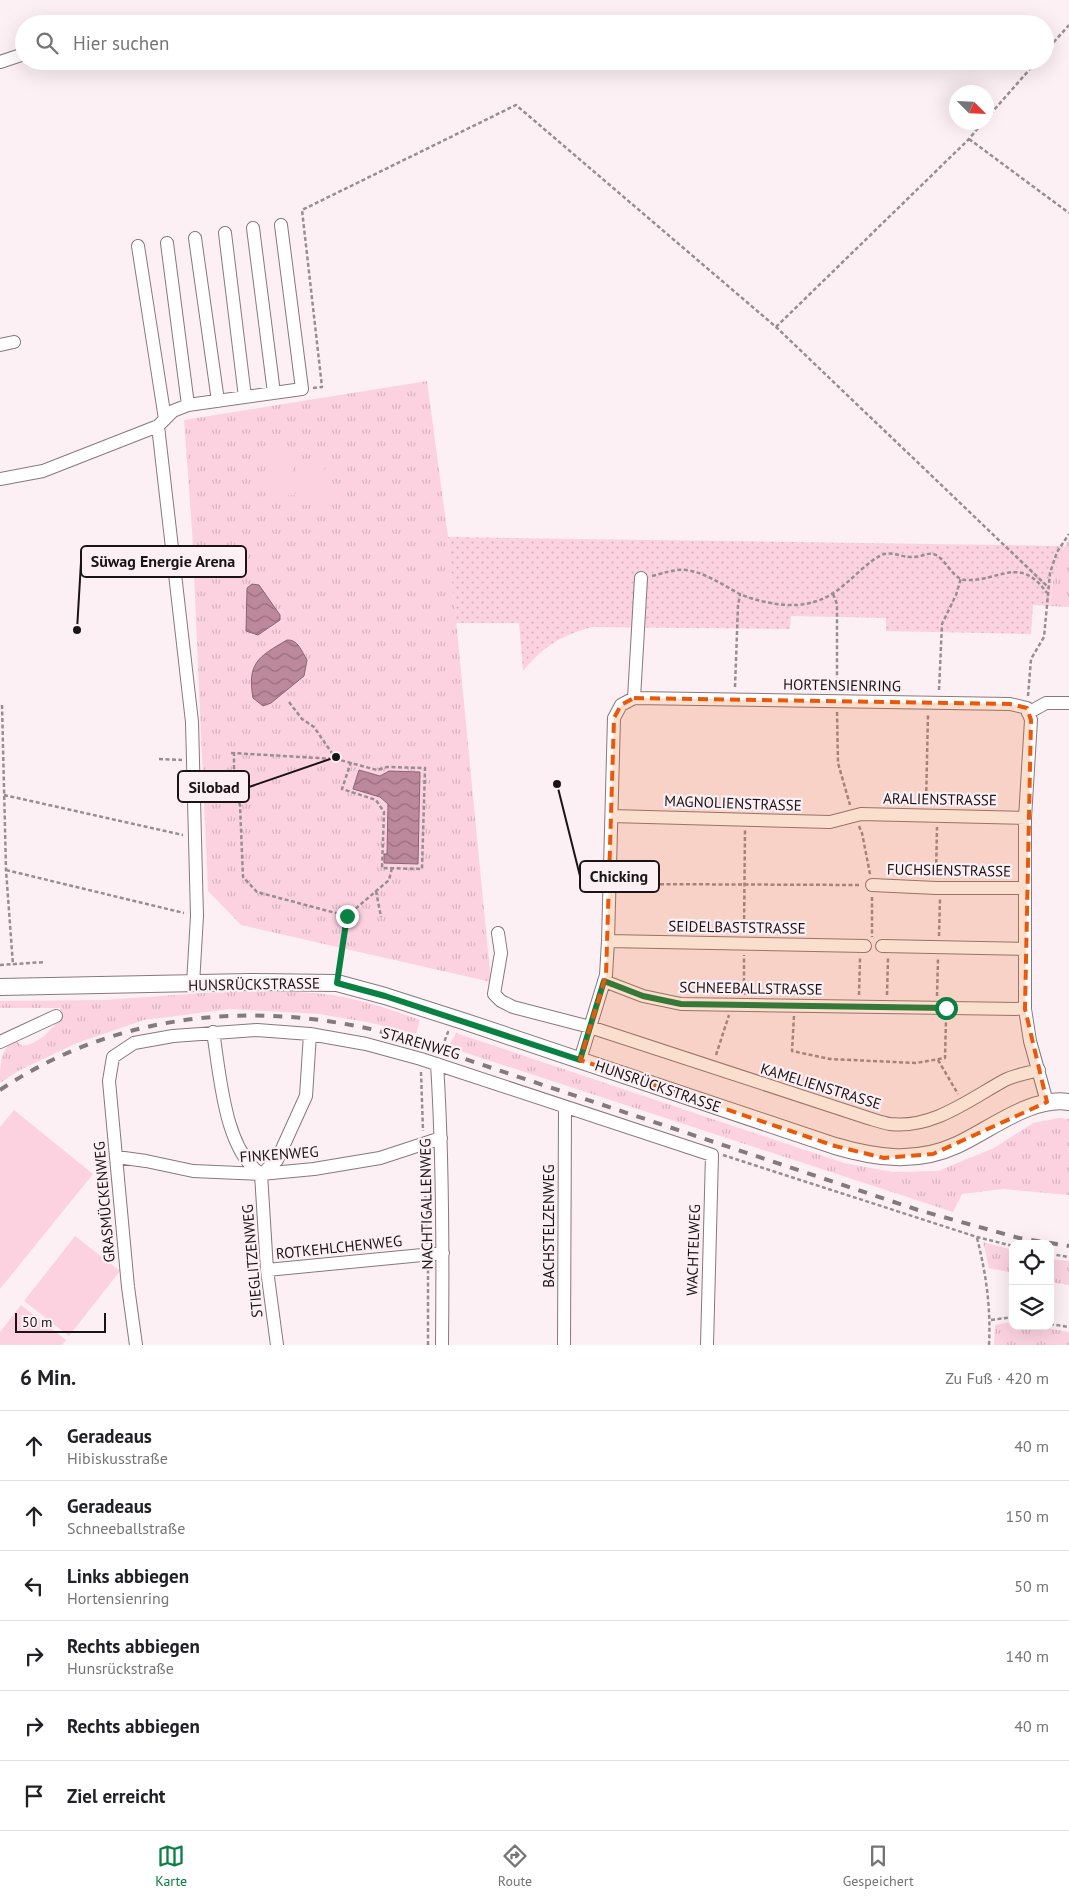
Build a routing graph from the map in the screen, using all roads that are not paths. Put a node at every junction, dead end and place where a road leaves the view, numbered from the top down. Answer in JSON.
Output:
{"nodes":[{"id":1,"x":15,"y":57,"type":"edge"},
{"id":2,"x":0,"y":62,"type":"edge"},
{"id":3,"x":281,"y":225,"type":"dead end"},
{"id":4,"x":253,"y":228,"type":"dead end"},
{"id":5,"x":225,"y":233,"type":"dead end"},
{"id":6,"x":195,"y":238,"type":"dead end"},
{"id":7,"x":168,"y":243,"type":"dead end"},
{"id":8,"x":138,"y":246,"type":"dead end"},
{"id":9,"x":14,"y":342,"type":"dead end"},
{"id":10,"x":0,"y":345,"type":"edge"},
{"id":11,"x":274,"y":392,"type":"junction"},
{"id":12,"x":245,"y":397,"type":"junction"},
{"id":13,"x":218,"y":401,"type":"junction"},
{"id":14,"x":188,"y":405,"type":"junction"},
{"id":15,"x":162,"y":422,"type":"junction"},
{"id":16,"x":0,"y":479,"type":"edge"},
{"id":17,"x":642,"y":578,"type":"road end"},
{"id":18,"x":634,"y":698,"type":"junction"},
{"id":19,"x":1069,"y":703,"type":"edge"},
{"id":20,"x":1027,"y":711,"type":"junction"},
{"id":21,"x":612,"y":816,"type":"junction"},
{"id":22,"x":853,"y":816,"type":"joint"},
{"id":23,"x":1026,"y":818,"type":"junction"},
{"id":24,"x":872,"y":885,"type":"road end"},
{"id":25,"x":1025,"y":888,"type":"junction"},
{"id":26,"x":498,"y":933,"type":"dead end"},
{"id":27,"x":608,"y":941,"type":"junction"},
{"id":28,"x":866,"y":943,"type":"road end"},
{"id":29,"x":885,"y":946,"type":"road end"},
{"id":30,"x":1024,"y":948,"type":"junction"},
{"id":31,"x":604,"y":981,"type":"junction"},
{"id":32,"x":193,"y":984,"type":"junction"},
{"id":33,"x":0,"y":987,"type":"edge"},
{"id":34,"x":1025,"y":1009,"type":"junction"},
{"id":35,"x":56,"y":1016,"type":"dead end"},
{"id":36,"x":590,"y":1027,"type":"junction"},
{"id":37,"x":213,"y":1032,"type":"junction"},
{"id":38,"x":310,"y":1034,"type":"junction"},
{"id":39,"x":0,"y":1042,"type":"edge"},
{"id":40,"x":113,"y":1057,"type":"joint"},
{"id":41,"x":580,"y":1060,"type":"junction"},
{"id":42,"x":437,"y":1064,"type":"junction"},
{"id":43,"x":1039,"y":1070,"type":"junction"},
{"id":44,"x":1048,"y":1102,"type":"junction"},
{"id":45,"x":1069,"y":1102,"type":"edge"},
{"id":46,"x":565,"y":1106,"type":"junction"},
{"id":47,"x":441,"y":1138,"type":"junction"},
{"id":48,"x":712,"y":1155,"type":"joint"},
{"id":49,"x":117,"y":1157,"type":"junction"},
{"id":50,"x":262,"y":1174,"type":"junction"},
{"id":51,"x":443,"y":1253,"type":"junction"},
{"id":52,"x":267,"y":1270,"type":"junction"},
{"id":53,"x":136,"y":1345,"type":"edge"},
{"id":54,"x":277,"y":1345,"type":"edge"},
{"id":55,"x":442,"y":1345,"type":"edge"},
{"id":56,"x":564,"y":1345,"type":"edge"},
{"id":57,"x":707,"y":1345,"type":"edge"}],
"edges":[{"from":1,"to":2,"type":"street"},
{"from":3,"to":11,"type":"street"},
{"from":4,"to":11,"type":"street"},
{"from":5,"to":12,"type":"street"},
{"from":6,"to":13,"type":"street"},
{"from":7,"to":14,"type":"street"},
{"from":8,"to":15,"type":"street"},
{"from":9,"to":10,"type":"street"},
{"from":11,"to":12,"type":"street"},
{"from":12,"to":13,"type":"street"},
{"from":13,"to":14,"type":"street"},
{"from":14,"to":15,"type":"street"},
{"from":15,"to":16,"type":"street"},
{"from":15,"to":32,"type":"street"},
{"from":17,"to":18,"type":"street"},
{"from":18,"to":20,"type":"street","name":"HORTENSIENRING"},
{"from":18,"to":21,"type":"street"},
{"from":19,"to":20,"type":"street"},
{"from":20,"to":23,"type":"street"},
{"from":21,"to":22,"type":"street","name":"MAGNOLIENSTRASSE"},
{"from":21,"to":27,"type":"street"},
{"from":22,"to":23,"type":"street","name":"ARALIENSTRASSE"},
{"from":23,"to":25,"type":"street"},
{"from":24,"to":25,"type":"street","name":"FUCHSIENSTRASSE"},
{"from":25,"to":30,"type":"street"},
{"from":26,"to":36,"type":"street","name":"KAMELIENSTRASSE"},
{"from":27,"to":28,"type":"street","name":"SEIDELBASTSTRASSE"},
{"from":27,"to":31,"type":"street"},
{"from":29,"to":30,"type":"street"},
{"from":30,"to":34,"type":"street"},
{"from":31,"to":34,"type":"street","name":"SCHNEEBALLSTRASSE"},
{"from":31,"to":36,"type":"street"},
{"from":32,"to":33,"type":"main road","name":"HUNSRÜCKSTRASSE"},
{"from":32,"to":41,"type":"main road","name":"HUNSRÜCKSTRASSE"},
{"from":34,"to":43,"type":"street"},
{"from":35,"to":39,"type":"street"},
{"from":36,"to":41,"type":"street"},
{"from":36,"to":43,"type":"street","name":"KAMELIENSTRASSE"},
{"from":37,"to":38,"type":"street","name":"STARENWEG"},
{"from":37,"to":40,"type":"street","name":"STARENWEG"},
{"from":37,"to":50,"type":"street"},
{"from":38,"to":42,"type":"street","name":"STARENWEG"},
{"from":38,"to":50,"type":"street"},
{"from":40,"to":49,"type":"street","name":"GRASMÜCKENWEG"},
{"from":41,"to":44,"type":"main road","name":"HUNSRÜCKSTRASSE"},
{"from":42,"to":46,"type":"street","name":"STARENWEG"},
{"from":42,"to":47,"type":"street","name":"NACHTIGALLENWEG"},
{"from":43,"to":44,"type":"street"},
{"from":44,"to":45,"type":"main road","name":"HUNSRÜCKSTRASSE"},
{"from":46,"to":48,"type":"street","name":"STARENWEG"},
{"from":46,"to":56,"type":"street","name":"BACHSTELZENWEG"},
{"from":47,"to":50,"type":"street","name":"FINKENWEG"},
{"from":47,"to":51,"type":"street","name":"NACHTIGALLENWEG"},
{"from":48,"to":57,"type":"street","name":"WACHTELWEG"},
{"from":49,"to":50,"type":"street","name":"FINKENWEG"},
{"from":49,"to":53,"type":"street","name":"GRASMÜCKENWEG"},
{"from":50,"to":52,"type":"street","name":"STIEGLITZENWEG"},
{"from":51,"to":52,"type":"street","name":"ROTKEHLCHENWEG"},
{"from":51,"to":55,"type":"street","name":"NACHTIGALLENWEG"},
{"from":52,"to":54,"type":"street","name":"STIEGLITZENWEG"}]}
